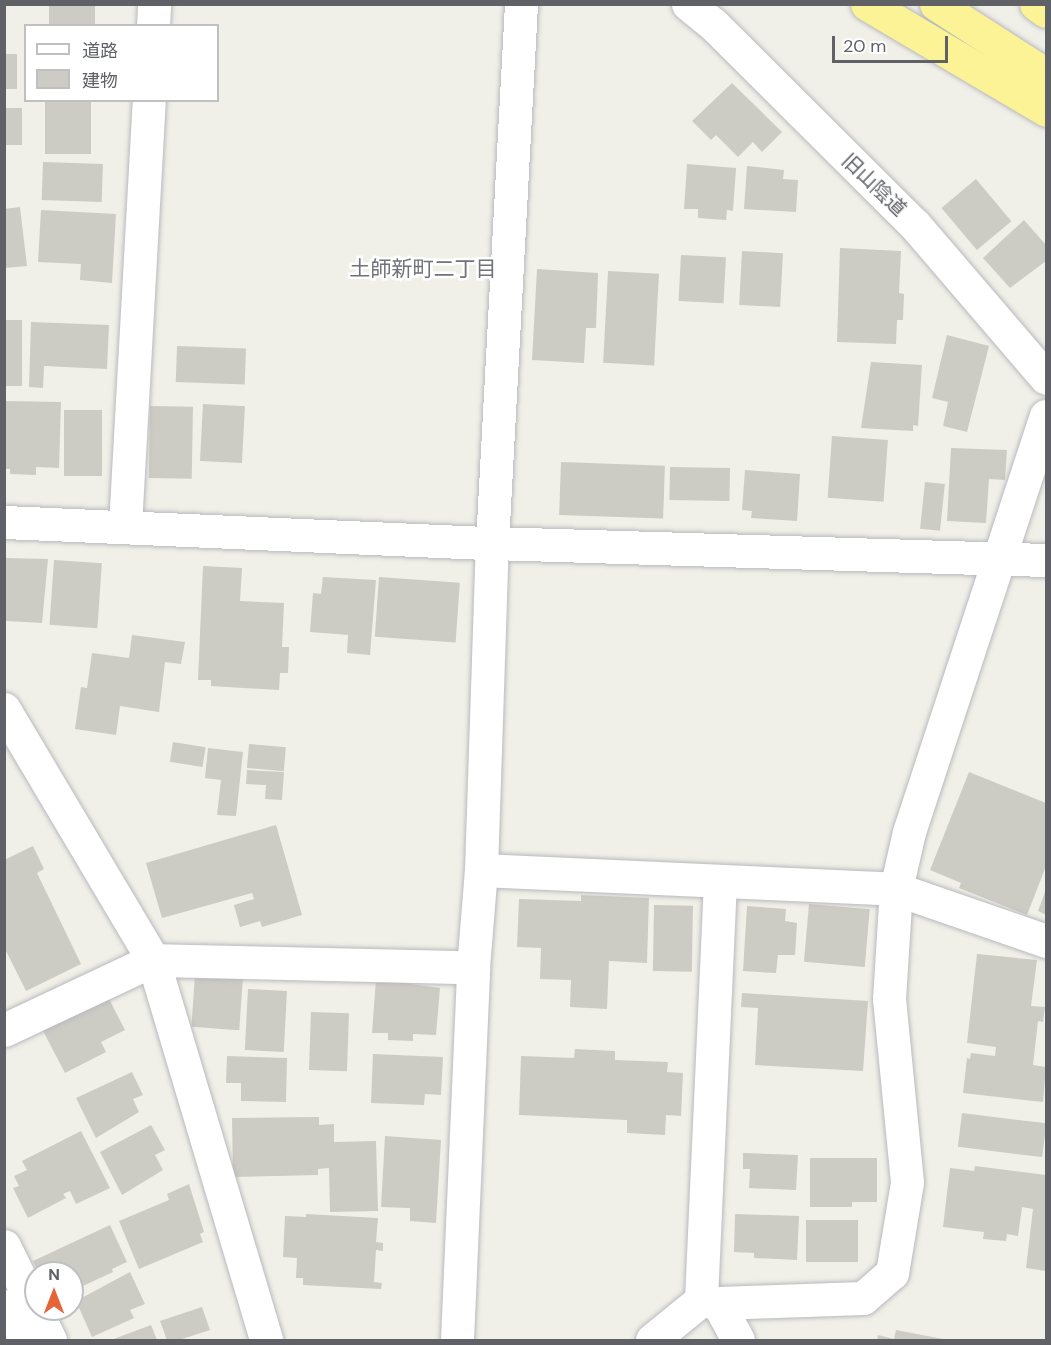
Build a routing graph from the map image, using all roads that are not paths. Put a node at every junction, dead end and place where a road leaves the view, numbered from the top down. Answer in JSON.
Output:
{"nodes":[{"id":1,"x":154,"y":4,"type":"edge"},
{"id":2,"x":521,"y":4,"type":"edge"},
{"id":3,"x":688,"y":4,"type":"edge"},
{"id":4,"x":867,"y":4,"type":"edge"},
{"id":5,"x":936,"y":4,"type":"edge"},
{"id":6,"x":1036,"y":4,"type":"edge"},
{"id":7,"x":1047,"y":11,"type":"edge"},
{"id":8,"x":153,"y":24,"type":"edge"},
{"id":9,"x":1047,"y":75,"type":"edge"},
{"id":10,"x":149,"y":102,"type":"edge"},
{"id":11,"x":1047,"y":110,"type":"edge"},
{"id":12,"x":1047,"y":378,"type":"edge"},
{"id":13,"x":1047,"y":416,"type":"edge"},
{"id":14,"x":4,"y":522,"type":"edge"},
{"id":15,"x":125,"y":526,"type":"junction"},
{"id":16,"x":492,"y":543,"type":"junction"},
{"id":17,"x":1000,"y":558,"type":"junction"},
{"id":18,"x":1047,"y":560,"type":"edge"},
{"id":19,"x":4,"y":709,"type":"edge"},
{"id":20,"x":482,"y":870,"type":"junction"},
{"id":21,"x":720,"y":881,"type":"junction"},
{"id":22,"x":896,"y":889,"type":"junction"},
{"id":23,"x":1047,"y":941,"type":"edge"},
{"id":24,"x":153,"y":960,"type":"junction"},
{"id":25,"x":472,"y":968,"type":"junction"},
{"id":26,"x":4,"y":1030,"type":"edge"},
{"id":27,"x":4,"y":1246,"type":"edge"},
{"id":28,"x":709,"y":1302,"type":"junction"},
{"id":29,"x":4,"y":1306,"type":"edge"},
{"id":30,"x":23,"y":1341,"type":"edge"},
{"id":31,"x":50,"y":1341,"type":"edge"},
{"id":32,"x":266,"y":1341,"type":"edge"},
{"id":33,"x":457,"y":1341,"type":"edge"},
{"id":34,"x":652,"y":1341,"type":"edge"},
{"id":35,"x":738,"y":1341,"type":"edge"}],
"edges":[{"from":1,"to":8,"type":"street"},
{"from":2,"to":16,"type":"street"},
{"from":3,"to":12,"type":"street","name":"旧山陰道"},
{"from":4,"to":11,"type":"highway"},
{"from":5,"to":9,"type":"highway"},
{"from":6,"to":7,"type":"highway"},
{"from":10,"to":15,"type":"street"},
{"from":13,"to":17,"type":"street"},
{"from":14,"to":15,"type":"street"},
{"from":15,"to":16,"type":"street"},
{"from":16,"to":17,"type":"street"},
{"from":16,"to":20,"type":"street"},
{"from":17,"to":18,"type":"street"},
{"from":17,"to":22,"type":"street"},
{"from":19,"to":24,"type":"street"},
{"from":20,"to":21,"type":"street"},
{"from":20,"to":25,"type":"street"},
{"from":21,"to":22,"type":"street"},
{"from":21,"to":28,"type":"street"},
{"from":22,"to":23,"type":"street"},
{"from":22,"to":28,"type":"street"},
{"from":24,"to":25,"type":"street"},
{"from":24,"to":26,"type":"street"},
{"from":24,"to":32,"type":"street"},
{"from":25,"to":33,"type":"street"},
{"from":27,"to":31,"type":"street"},
{"from":28,"to":34,"type":"street"},
{"from":28,"to":35,"type":"street"},
{"from":29,"to":30,"type":"street"}]}
